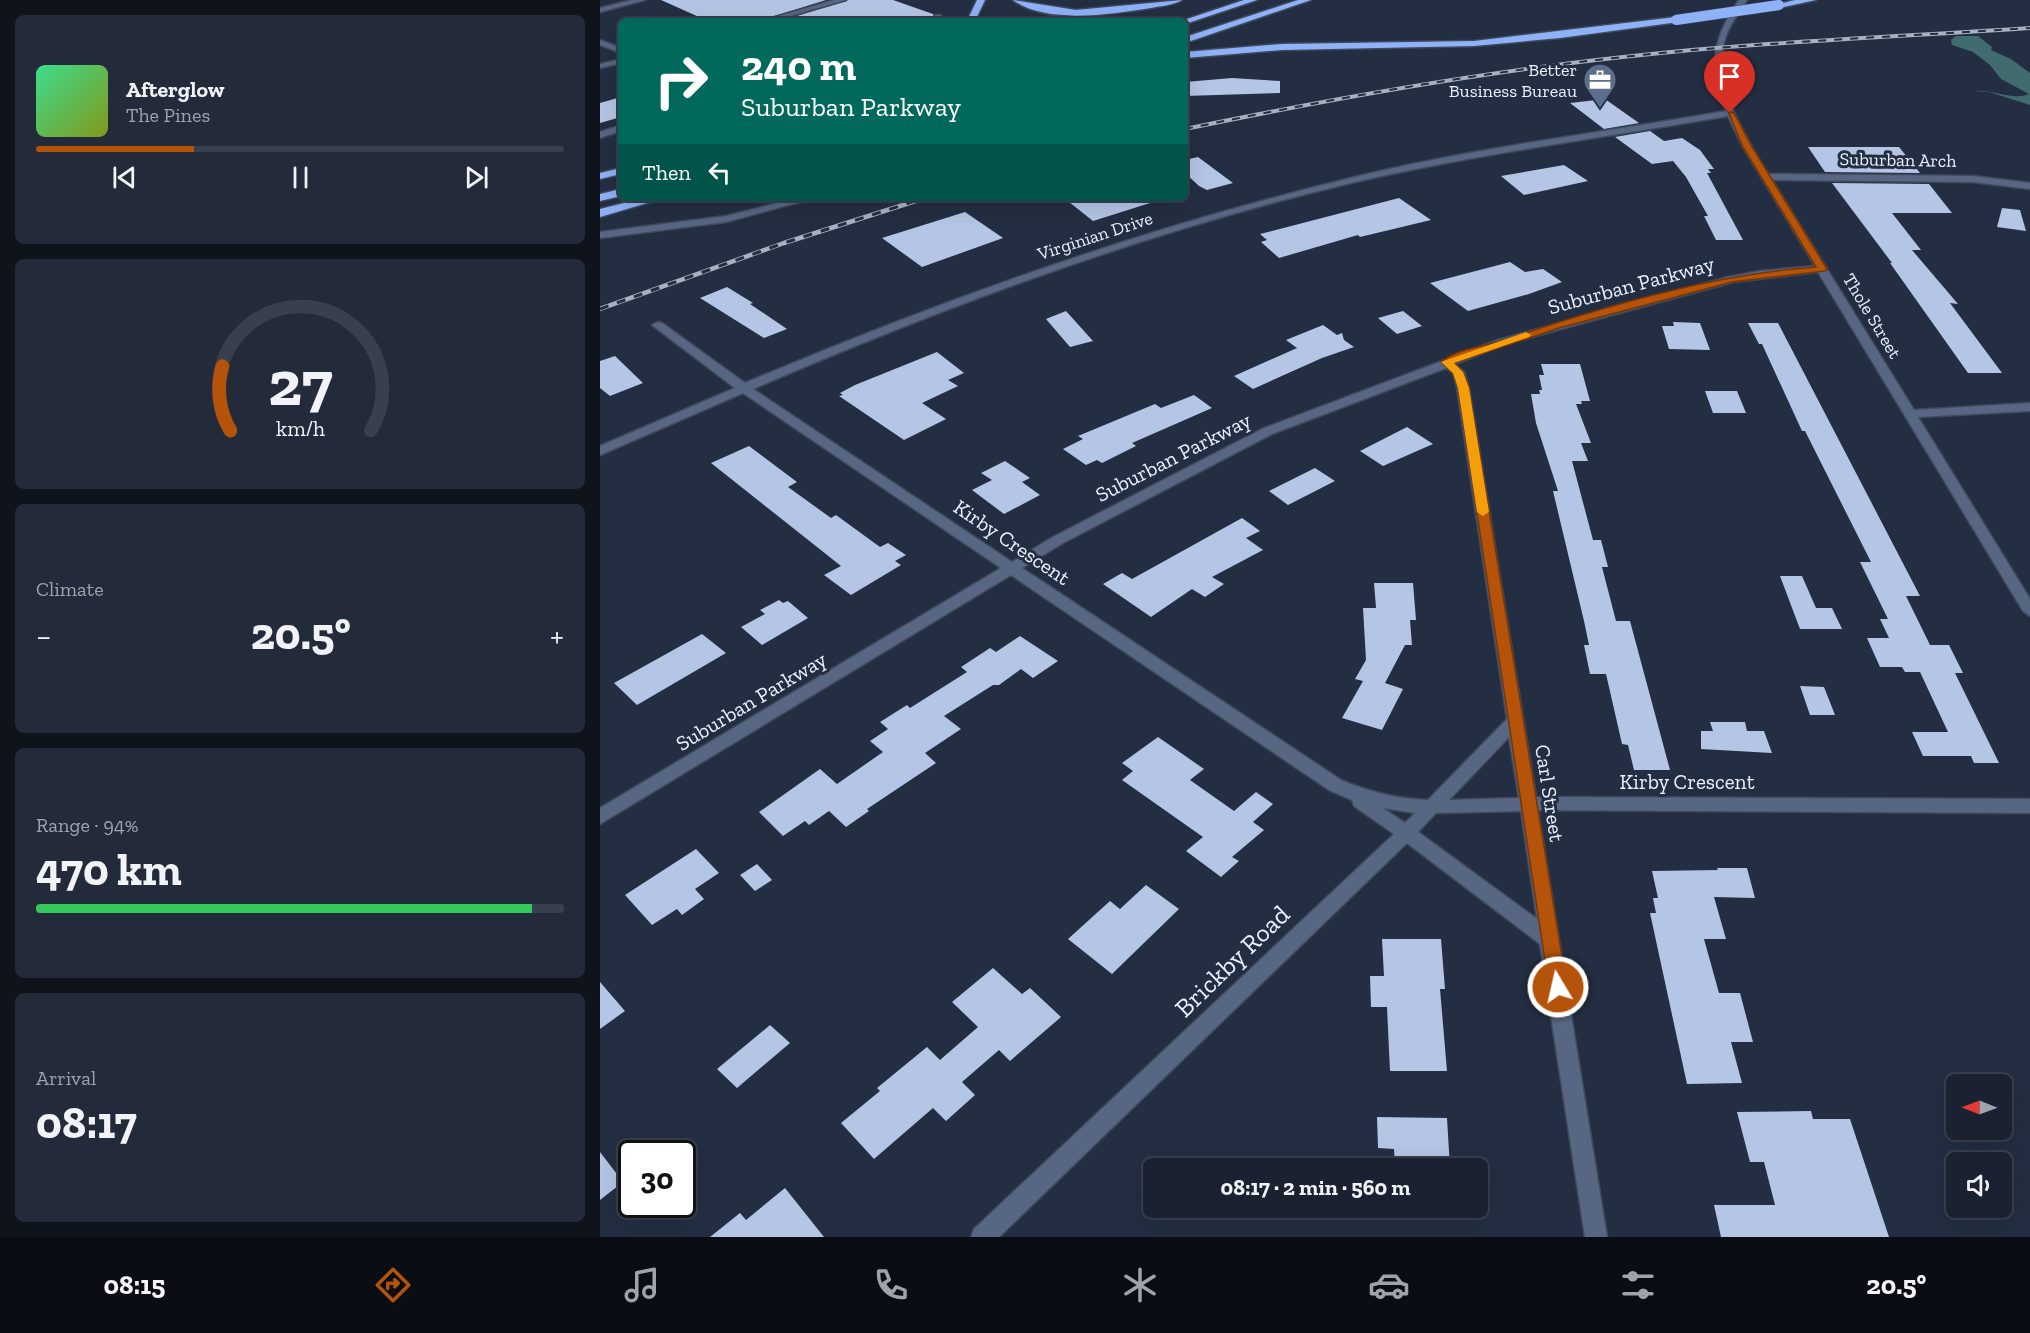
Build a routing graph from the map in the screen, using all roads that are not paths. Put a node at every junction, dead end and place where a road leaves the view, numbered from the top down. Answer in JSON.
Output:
{"nodes":[{"id":1,"x":641,"y":0,"type":"edge"},
{"id":2,"x":842,"y":0,"type":"edge"},
{"id":3,"x":981,"y":0,"type":"edge"},
{"id":4,"x":1017,"y":0,"type":"edge"},
{"id":5,"x":1180,"y":0,"type":"edge"},
{"id":6,"x":1253,"y":0,"type":"edge"},
{"id":7,"x":1307,"y":0,"type":"edge"},
{"id":8,"x":1743,"y":0,"type":"edge"},
{"id":9,"x":1812,"y":0,"type":"edge"},
{"id":10,"x":600,"y":10,"type":"edge"},
{"id":11,"x":776,"y":18,"type":"edge"},
{"id":12,"x":972,"y":18,"type":"edge"},
{"id":13,"x":1125,"y":18,"type":"edge"},
{"id":14,"x":1188,"y":20,"type":"edge"},
{"id":15,"x":1188,"y":39,"type":"edge"},
{"id":16,"x":600,"y":42,"type":"edge"},
{"id":17,"x":618,"y":50,"type":"edge"},
{"id":18,"x":1188,"y":55,"type":"edge"},
{"id":19,"x":618,"y":62,"type":"edge"},
{"id":20,"x":600,"y":66,"type":"edge"},
{"id":21,"x":1730,"y":113,"type":"junction"},
{"id":22,"x":618,"y":129,"type":"edge"},
{"id":23,"x":600,"y":135,"type":"edge"},
{"id":24,"x":618,"y":172,"type":"edge"},
{"id":25,"x":600,"y":176,"type":"edge"},
{"id":26,"x":1766,"y":177,"type":"junction"},
{"id":27,"x":2030,"y":186,"type":"edge"},
{"id":28,"x":618,"y":193,"type":"edge"},
{"id":29,"x":600,"y":198,"type":"edge"},
{"id":30,"x":648,"y":201,"type":"edge"},
{"id":31,"x":798,"y":201,"type":"edge"},
{"id":32,"x":600,"y":213,"type":"edge"},
{"id":33,"x":600,"y":235,"type":"edge"},
{"id":34,"x":1822,"y":269,"type":"junction"},
{"id":35,"x":658,"y":325,"type":"dead end"},
{"id":36,"x":1446,"y":362,"type":"junction"},
{"id":37,"x":742,"y":387,"type":"junction"},
{"id":38,"x":2030,"y":407,"type":"edge"},
{"id":39,"x":1910,"y":414,"type":"junction"},
{"id":40,"x":600,"y":451,"type":"edge"},
{"id":41,"x":1011,"y":568,"type":"junction"},
{"id":42,"x":2030,"y":610,"type":"edge"},
{"id":43,"x":1516,"y":720,"type":"junction"},
{"id":44,"x":1345,"y":791,"type":"junction"},
{"id":45,"x":1529,"y":803,"type":"junction"},
{"id":46,"x":1434,"y":806,"type":"junction"},
{"id":47,"x":2030,"y":806,"type":"edge"},
{"id":48,"x":600,"y":817,"type":"edge"},
{"id":49,"x":1406,"y":833,"type":"junction"},
{"id":50,"x":1551,"y":941,"type":"junction"},
{"id":51,"x":982,"y":1237,"type":"edge"},
{"id":52,"x":1596,"y":1237,"type":"edge"}],
"edges":[{"from":1,"to":10,"type":"street"},
{"from":2,"to":11,"type":"street"},
{"from":3,"to":12,"type":"highway"},
{"from":4,"to":5,"type":"highway"},
{"from":5,"to":13,"type":"highway"},
{"from":6,"to":14,"type":"highway"},
{"from":7,"to":15,"type":"highway"},
{"from":8,"to":21,"type":"street","name":"Thole Street"},
{"from":9,"to":18,"type":"highway","bridge":true},
{"from":16,"to":17,"type":"street"},
{"from":19,"to":20,"type":"street"},
{"from":21,"to":26,"type":"street","name":"Thole Street"},
{"from":21,"to":37,"type":"street","name":"Virginian Drive"},
{"from":22,"to":23,"type":"street"},
{"from":24,"to":25,"type":"highway"},
{"from":26,"to":27,"type":"street","name":"Suburban Arch"},
{"from":26,"to":34,"type":"street","name":"Thole Street"},
{"from":28,"to":29,"type":"highway"},
{"from":30,"to":32,"type":"highway"},
{"from":31,"to":33,"type":"street"},
{"from":34,"to":36,"type":"street","name":"Suburban Parkway"},
{"from":34,"to":39,"type":"street","name":"Thole Street"},
{"from":35,"to":37,"type":"street","name":"Kirby Crescent"},
{"from":36,"to":41,"type":"street","name":"Suburban Parkway"},
{"from":36,"to":43,"type":"street","name":"Carl Street"},
{"from":37,"to":40,"type":"street","name":"Virginian Drive"},
{"from":37,"to":41,"type":"street","name":"Kirby Crescent"},
{"from":38,"to":39,"type":"street"},
{"from":39,"to":42,"type":"street","name":"Thole Street"},
{"from":41,"to":44,"type":"street","name":"Kirby Crescent"},
{"from":41,"to":48,"type":"street","name":"Suburban Parkway"},
{"from":43,"to":45,"type":"street","name":"Carl Street"},
{"from":43,"to":46,"type":"street","name":"Brickby Road"},
{"from":44,"to":46,"type":"street","name":"Kirby Crescent"},
{"from":44,"to":49,"type":"street","name":"Kirby Crescent"},
{"from":45,"to":46,"type":"street","name":"Kirby Crescent"},
{"from":45,"to":47,"type":"street","name":"Kirby Crescent"},
{"from":45,"to":50,"type":"street","name":"Carl Street"},
{"from":46,"to":49,"type":"street","name":"Brickby Road"},
{"from":49,"to":50,"type":"street","name":"Kirby Crescent"},
{"from":49,"to":51,"type":"street","name":"Brickby Road"},
{"from":50,"to":52,"type":"street","name":"Carl Street"}]}
